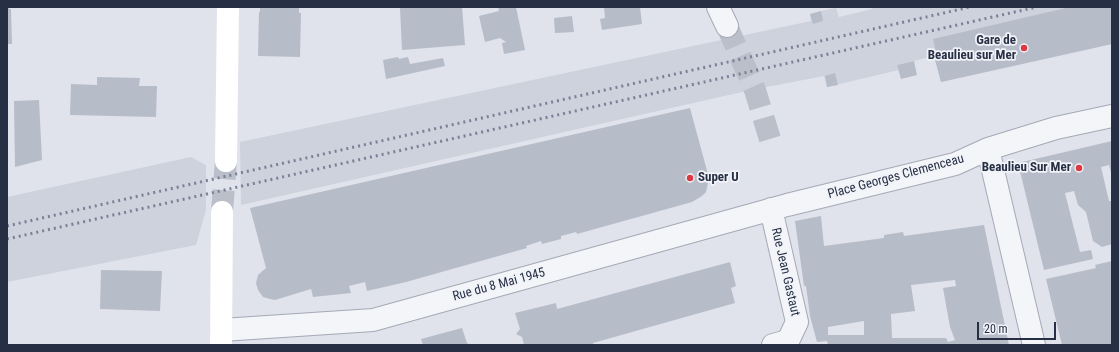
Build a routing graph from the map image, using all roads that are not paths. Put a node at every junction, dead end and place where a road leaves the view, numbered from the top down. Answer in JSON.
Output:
{"nodes":[{"id":1,"x":228,"y":7,"type":"edge"},
{"id":2,"x":1112,"y":116,"type":"edge"},
{"id":3,"x":988,"y":149,"type":"junction"},
{"id":4,"x":226,"y":161,"type":"tunnel mouth"},
{"id":5,"x":770,"y":209,"type":"junction"},
{"id":6,"x":222,"y":212,"type":"tunnel mouth"},
{"id":7,"x":221,"y":337,"type":"edge"},
{"id":8,"x":773,"y":345,"type":"edge"},
{"id":9,"x":1034,"y":345,"type":"edge"}],
"edges":[{"from":1,"to":4,"type":"street"},
{"from":2,"to":3,"type":"street","name":"Place Georges Clemenceau"},
{"from":3,"to":5,"type":"street","name":"Place Georges Clemenceau"},
{"from":3,"to":9,"type":"street"},
{"from":5,"to":7,"type":"street","name":"Rue du 8 Mai 1945"},
{"from":5,"to":8,"type":"street","name":"Rue Jean Gastaut"},
{"from":6,"to":7,"type":"street"}]}
